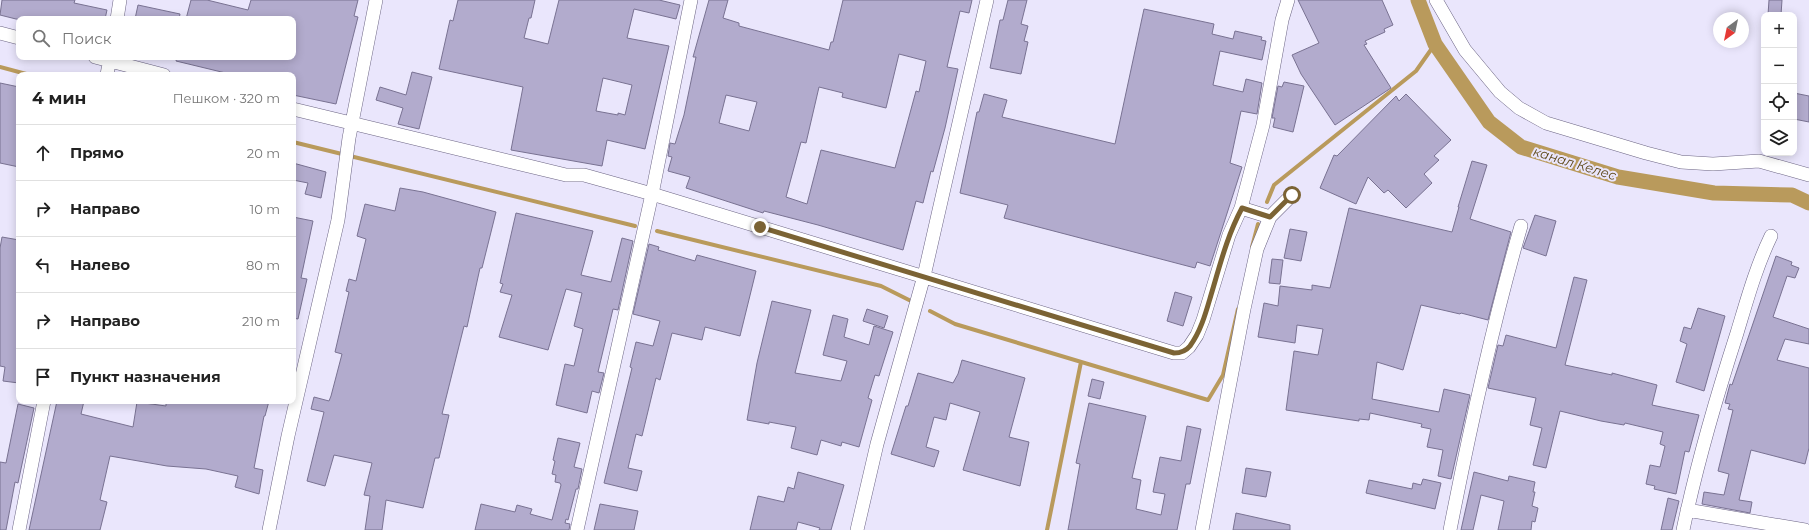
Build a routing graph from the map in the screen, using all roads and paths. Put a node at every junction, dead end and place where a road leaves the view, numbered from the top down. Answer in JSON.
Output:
{"nodes":[{"id":1,"x":120,"y":0,"type":"edge"},
{"id":2,"x":376,"y":0,"type":"edge"},
{"id":3,"x":691,"y":0,"type":"edge"},
{"id":4,"x":987,"y":0,"type":"edge"},
{"id":5,"x":1288,"y":0,"type":"edge"},
{"id":6,"x":1436,"y":0,"type":"edge"},
{"id":7,"x":117,"y":16,"type":"edge"},
{"id":8,"x":0,"y":33,"type":"edge"},
{"id":9,"x":16,"y":37,"type":"edge"},
{"id":10,"x":110,"y":60,"type":"edge"},
{"id":11,"x":113,"y":60,"type":"edge"},
{"id":12,"x":107,"y":72,"type":"edge"},
{"id":13,"x":154,"y":72,"type":"edge"},
{"id":14,"x":296,"y":110,"type":"edge"},
{"id":15,"x":351,"y":124,"type":"junction"},
{"id":16,"x":1809,"y":175,"type":"edge"},
{"id":17,"x":652,"y":194,"type":"junction"},
{"id":18,"x":1292,"y":195,"type":"dead end"},
{"id":19,"x":1242,"y":208,"type":"junction"},
{"id":20,"x":1270,"y":217,"type":"junction"},
{"id":21,"x":1521,"y":226,"type":"dead end"},
{"id":22,"x":1771,"y":236,"type":"dead end"},
{"id":23,"x":924,"y":276,"type":"junction"},
{"id":24,"x":296,"y":403,"type":"edge"},
{"id":25,"x":43,"y":404,"type":"edge"},
{"id":26,"x":296,"y":404,"type":"edge"},
{"id":27,"x":1687,"y":510,"type":"junction"},
{"id":28,"x":19,"y":530,"type":"edge"},
{"id":29,"x":269,"y":530,"type":"edge"},
{"id":30,"x":577,"y":530,"type":"edge"},
{"id":31,"x":857,"y":530,"type":"edge"},
{"id":32,"x":1202,"y":530,"type":"edge"},
{"id":33,"x":1450,"y":530,"type":"edge"},
{"id":34,"x":1683,"y":530,"type":"edge"},
{"id":35,"x":1805,"y":530,"type":"edge"}],
"edges":[{"from":1,"to":7,"type":"street"},
{"from":2,"to":15,"type":"street"},
{"from":3,"to":17,"type":"street"},
{"from":4,"to":23,"type":"street"},
{"from":5,"to":19,"type":"street"},
{"from":6,"to":16,"type":"street"},
{"from":8,"to":9,"type":"street"},
{"from":10,"to":12,"type":"street"},
{"from":11,"to":13,"type":"street"},
{"from":14,"to":15,"type":"street"},
{"from":15,"to":17,"type":"street"},
{"from":15,"to":24,"type":"street"},
{"from":17,"to":23,"type":"street"},
{"from":17,"to":30,"type":"street"},
{"from":18,"to":20,"type":"street"},
{"from":19,"to":20,"type":"street"},
{"from":19,"to":23,"type":"street"},
{"from":20,"to":32,"type":"street"},
{"from":21,"to":33,"type":"street"},
{"from":22,"to":27,"type":"street"},
{"from":23,"to":31,"type":"street"},
{"from":25,"to":28,"type":"street"},
{"from":26,"to":29,"type":"street"},
{"from":27,"to":34,"type":"street"},
{"from":27,"to":35,"type":"street"}]}
